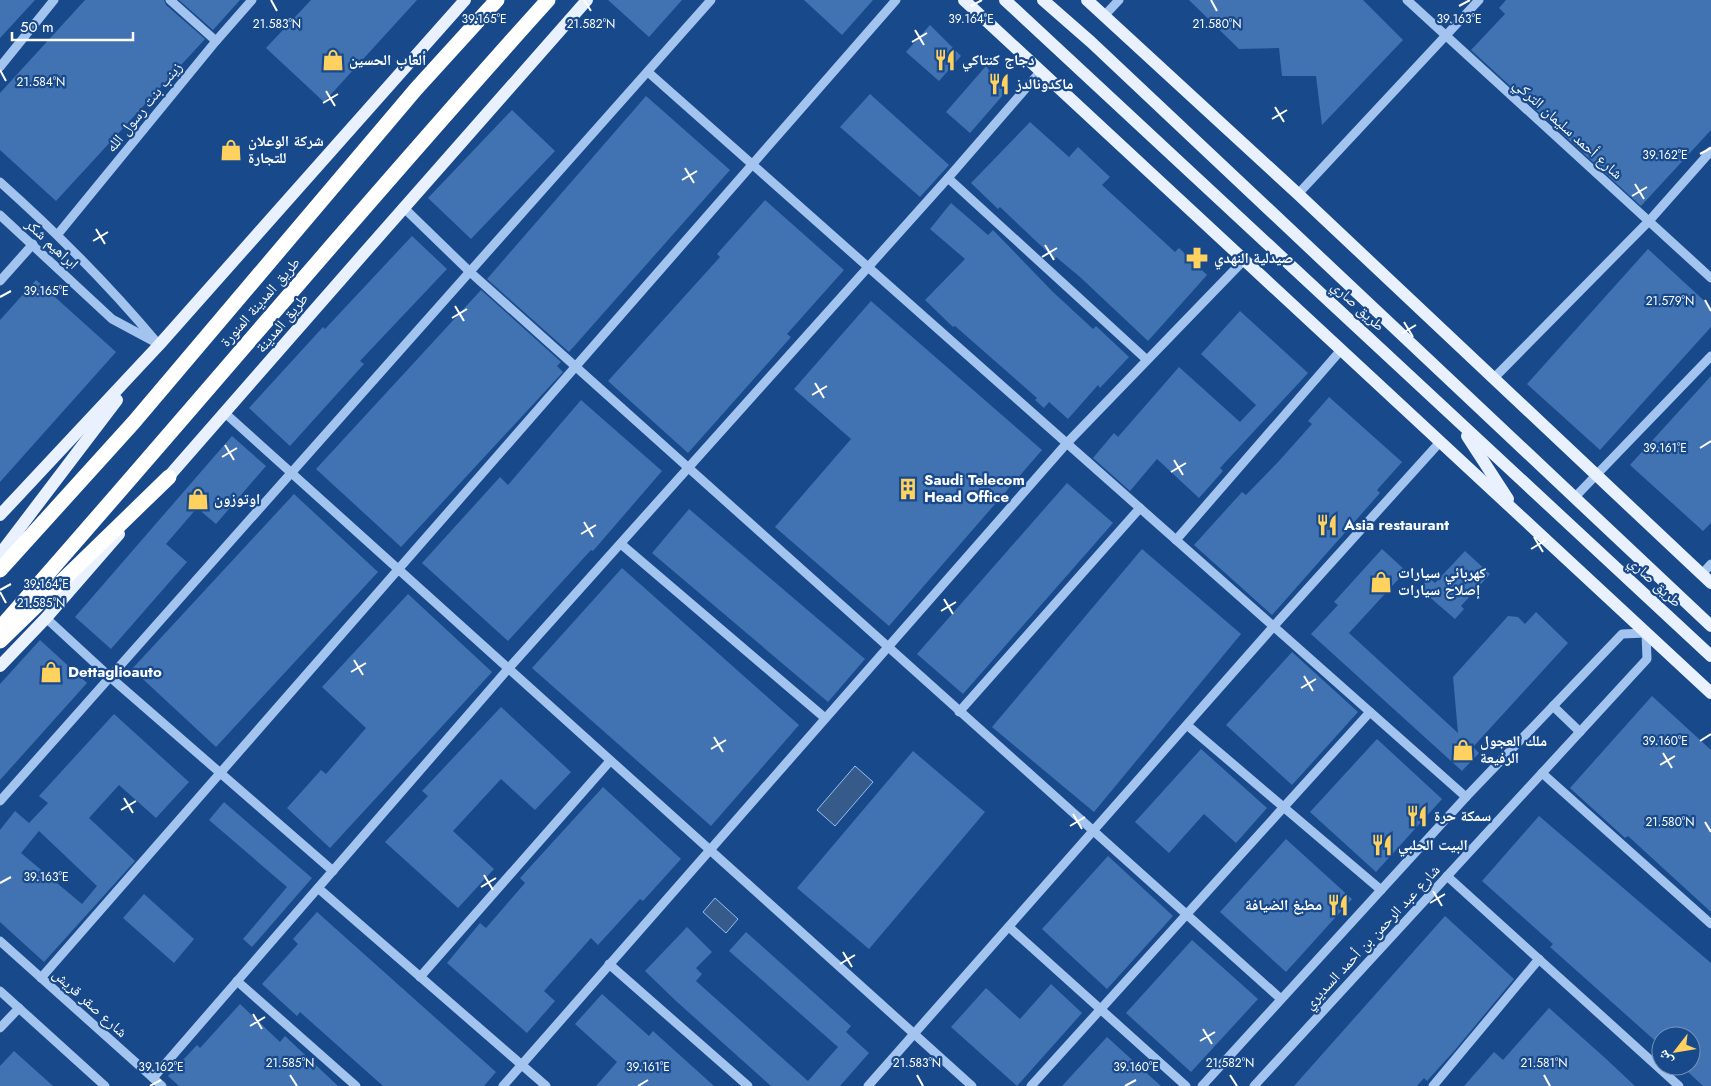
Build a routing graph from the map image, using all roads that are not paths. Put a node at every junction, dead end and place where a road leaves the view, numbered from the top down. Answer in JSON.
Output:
{"nodes":[{"id":1,"x":54,"y":0,"type":"edge"},
{"id":2,"x":170,"y":0,"type":"edge"},
{"id":3,"x":252,"y":0,"type":"edge"},
{"id":4,"x":465,"y":0,"type":"edge"},
{"id":5,"x":497,"y":0,"type":"edge"},
{"id":6,"x":548,"y":0,"type":"edge"},
{"id":7,"x":587,"y":0,"type":"edge"},
{"id":8,"x":711,"y":0,"type":"edge"},
{"id":9,"x":896,"y":0,"type":"edge"},
{"id":10,"x":964,"y":0,"type":"edge"},
{"id":11,"x":1005,"y":0,"type":"edge"},
{"id":12,"x":1043,"y":0,"type":"edge"},
{"id":13,"x":1087,"y":0,"type":"edge"},
{"id":14,"x":1119,"y":0,"type":"edge"},
{"id":15,"x":1407,"y":0,"type":"edge"},
{"id":16,"x":1479,"y":0,"type":"edge"},
{"id":17,"x":1104,"y":16,"type":"junction"},
{"id":18,"x":1447,"y":36,"type":"junction"},
{"id":19,"x":216,"y":41,"type":"junction"},
{"id":20,"x":0,"y":67,"type":"edge"},
{"id":21,"x":648,"y":72,"type":"junction"},
{"id":22,"x":1040,"y":72,"type":"junction"},
{"id":23,"x":1711,"y":150,"type":"edge"},
{"id":24,"x":752,"y":164,"type":"junction"},
{"id":25,"x":948,"y":178,"type":"junction"},
{"id":26,"x":0,"y":182,"type":"edge"},
{"id":27,"x":1298,"y":194,"type":"junction"},
{"id":28,"x":403,"y":207,"type":"junction"},
{"id":29,"x":0,"y":215,"type":"edge"},
{"id":30,"x":1649,"y":221,"type":"junction"},
{"id":31,"x":58,"y":234,"type":"junction"},
{"id":32,"x":33,"y":244,"type":"junction"},
{"id":33,"x":1244,"y":260,"type":"junction"},
{"id":34,"x":868,"y":267,"type":"junction"},
{"id":35,"x":470,"y":272,"type":"junction"},
{"id":36,"x":1711,"y":278,"type":"edge"},
{"id":37,"x":0,"y":281,"type":"edge"},
{"id":38,"x":159,"y":345,"type":"junction"},
{"id":39,"x":1341,"y":350,"type":"junction"},
{"id":40,"x":1711,"y":356,"type":"edge"},
{"id":41,"x":1147,"y":360,"type":"junction"},
{"id":42,"x":575,"y":366,"type":"junction"},
{"id":43,"x":1493,"y":379,"type":"junction"},
{"id":44,"x":226,"y":414,"type":"junction"},
{"id":45,"x":1456,"y":420,"type":"junction"},
{"id":46,"x":1440,"y":442,"type":"junction"},
{"id":47,"x":1067,"y":443,"type":"junction"},
{"id":48,"x":688,"y":468,"type":"junction"},
{"id":49,"x":291,"y":474,"type":"junction"},
{"id":50,"x":1596,"y":475,"type":"junction"},
{"id":51,"x":169,"y":476,"type":"junction"},
{"id":52,"x":1575,"y":496,"type":"junction"},
{"id":53,"x":1140,"y":508,"type":"junction"},
{"id":54,"x":0,"y":515,"type":"edge"},
{"id":55,"x":1520,"y":516,"type":"junction"},
{"id":56,"x":1176,"y":540,"type":"junction"},
{"id":57,"x":621,"y":544,"type":"junction"},
{"id":58,"x":0,"y":554,"type":"edge"},
{"id":59,"x":1711,"y":564,"type":"edge"},
{"id":60,"x":0,"y":570,"type":"edge"},
{"id":61,"x":398,"y":570,"type":"junction"},
{"id":62,"x":1706,"y":579,"type":"edge"},
{"id":63,"x":46,"y":618,"type":"junction"},
{"id":64,"x":1711,"y":626,"type":"edge"},
{"id":65,"x":1274,"y":627,"type":"junction"},
{"id":66,"x":0,"y":628,"type":"edge"},
{"id":67,"x":1646,"y":632,"type":"junction"},
{"id":68,"x":0,"y":641,"type":"edge"},
{"id":69,"x":887,"y":647,"type":"junction"},
{"id":70,"x":1711,"y":656,"type":"edge"},
{"id":71,"x":0,"y":666,"type":"edge"},
{"id":72,"x":508,"y":669,"type":"junction"},
{"id":73,"x":110,"y":677,"type":"junction"},
{"id":74,"x":1711,"y":693,"type":"edge"},
{"id":75,"x":1553,"y":706,"type":"junction"},
{"id":76,"x":959,"y":712,"type":"junction"},
{"id":77,"x":1370,"y":712,"type":"junction"},
{"id":78,"x":825,"y":718,"type":"junction"},
{"id":79,"x":1187,"y":725,"type":"junction"},
{"id":80,"x":1580,"y":732,"type":"junction"},
{"id":81,"x":610,"y":761,"type":"junction"},
{"id":82,"x":220,"y":773,"type":"junction"},
{"id":83,"x":1542,"y":773,"type":"junction"},
{"id":84,"x":1466,"y":797,"type":"junction"},
{"id":85,"x":0,"y":801,"type":"edge"},
{"id":86,"x":1284,"y":807,"type":"junction"},
{"id":87,"x":1093,"y":831,"type":"junction"},
{"id":88,"x":709,"y":850,"type":"junction"},
{"id":89,"x":333,"y":871,"type":"junction"},
{"id":90,"x":1447,"y":876,"type":"junction"},
{"id":91,"x":318,"y":888,"type":"junction"},
{"id":92,"x":1381,"y":890,"type":"junction"},
{"id":93,"x":1186,"y":915,"type":"junction"},
{"id":94,"x":1711,"y":924,"type":"edge"},
{"id":95,"x":1009,"y":927,"type":"junction"},
{"id":96,"x":0,"y":941,"type":"edge"},
{"id":97,"x":1539,"y":960,"type":"junction"},
{"id":98,"x":609,"y":964,"type":"junction"},
{"id":99,"x":420,"y":976,"type":"junction"},
{"id":100,"x":41,"y":978,"type":"junction"},
{"id":101,"x":237,"y":981,"type":"junction"},
{"id":102,"x":0,"y":991,"type":"edge"},
{"id":103,"x":1281,"y":999,"type":"junction"},
{"id":104,"x":19,"y":1008,"type":"junction"},
{"id":105,"x":1101,"y":1010,"type":"junction"},
{"id":106,"x":0,"y":1028,"type":"edge"},
{"id":107,"x":914,"y":1034,"type":"junction"},
{"id":108,"x":521,"y":1065,"type":"junction"},
{"id":109,"x":153,"y":1078,"type":"junction"},
{"id":110,"x":105,"y":1086,"type":"edge"},
{"id":111,"x":162,"y":1086,"type":"edge"},
{"id":112,"x":356,"y":1086,"type":"edge"},
{"id":113,"x":503,"y":1086,"type":"edge"},
{"id":114,"x":546,"y":1086,"type":"edge"},
{"id":115,"x":748,"y":1086,"type":"edge"},
{"id":116,"x":868,"y":1086,"type":"edge"},
{"id":117,"x":972,"y":1086,"type":"edge"},
{"id":118,"x":1031,"y":1086,"type":"edge"},
{"id":119,"x":1186,"y":1086,"type":"edge"},
{"id":120,"x":1202,"y":1086,"type":"edge"},
{"id":121,"x":1254,"y":1086,"type":"edge"},
{"id":122,"x":1433,"y":1086,"type":"edge"},
{"id":123,"x":1679,"y":1086,"type":"edge"}],
"edges":[{"from":1,"to":20,"type":"street"},
{"from":2,"to":19,"type":"street"},
{"from":3,"to":19,"type":"street","name":"زينب بنت رسول الله"},
{"from":4,"to":38,"type":"main road"},
{"from":5,"to":60,"type":"highway","name":"طريق المدينة المنورة"},
{"from":6,"to":66,"type":"highway","name":"طريق المدينة المنورة"},
{"from":7,"to":28,"type":"main road","name":"طريق المدينة"},
{"from":8,"to":21,"type":"street"},
{"from":9,"to":24,"type":"street"},
{"from":10,"to":22,"type":"main road"},
{"from":11,"to":45,"type":"main road","name":"طريق صاري"},
{"from":12,"to":52,"type":"main road","name":"طريق صاري"},
{"from":13,"to":17,"type":"main road"},
{"from":14,"to":17,"type":"street"},
{"from":15,"to":18,"type":"street","name":"شارع أحمد سليمان التركي"},
{"from":16,"to":18,"type":"street"},
{"from":17,"to":27,"type":"main road"},
{"from":18,"to":27,"type":"street"},
{"from":18,"to":30,"type":"street","name":"شارع أحمد سليمان التركي"},
{"from":19,"to":31,"type":"street","name":"زينب بنت رسول الله"},
{"from":21,"to":24,"type":"street"},
{"from":21,"to":35,"type":"street"},
{"from":22,"to":25,"type":"street"},
{"from":22,"to":33,"type":"main road"},
{"from":23,"to":30,"type":"street"},
{"from":24,"to":34,"type":"street"},
{"from":24,"to":42,"type":"street"},
{"from":25,"to":34,"type":"street"},
{"from":25,"to":41,"type":"street"},
{"from":26,"to":31,"type":"street"},
{"from":27,"to":43,"type":"main road"},
{"from":28,"to":35,"type":"street"},
{"from":28,"to":44,"type":"main road","name":"طريق المدينة"},
{"from":29,"to":32,"type":"street","name":"ابراهيم شكر"},
{"from":30,"to":36,"type":"street","name":"شارع أحمد سليمان التركي"},
{"from":30,"to":43,"type":"street"},
{"from":31,"to":38,"type":"street"},
{"from":32,"to":37,"type":"street"},
{"from":32,"to":38,"type":"street","name":"ابراهيم شكر"},
{"from":33,"to":39,"type":"main road"},
{"from":33,"to":41,"type":"street"},
{"from":34,"to":47,"type":"street"},
{"from":34,"to":48,"type":"street"},
{"from":35,"to":42,"type":"street"},
{"from":35,"to":49,"type":"street"},
{"from":38,"to":54,"type":"main road"},
{"from":38,"to":58,"type":"main road"},
{"from":39,"to":46,"type":"main road"},
{"from":39,"to":56,"type":"street"},
{"from":40,"to":50,"type":"street"},
{"from":41,"to":47,"type":"street"},
{"from":42,"to":48,"type":"street"},
{"from":42,"to":61,"type":"street"},
{"from":43,"to":50,"type":"main road"},
{"from":44,"to":49,"type":"street"},
{"from":44,"to":51,"type":"main road","name":"طريق المدينة"},
{"from":45,"to":55,"type":"main road"},
{"from":45,"to":70,"type":"main road","name":"طريق صاري"},
{"from":46,"to":55,"type":"main road"},
{"from":46,"to":65,"type":"street"},
{"from":47,"to":53,"type":"street"},
{"from":47,"to":69,"type":"street"},
{"from":48,"to":57,"type":"street"},
{"from":48,"to":69,"type":"street"},
{"from":49,"to":61,"type":"street"},
{"from":49,"to":73,"type":"street"},
{"from":50,"to":52,"type":"street"},
{"from":50,"to":62,"type":"main road"},
{"from":51,"to":63,"type":"main road","name":"طريق المدينة"},
{"from":51,"to":68,"type":"highway"},
{"from":52,"to":64,"type":"main road","name":"طريق صاري"},
{"from":53,"to":56,"type":"street"},
{"from":53,"to":76,"type":"street"},
{"from":55,"to":67,"type":"main road"},
{"from":56,"to":65,"type":"street"},
{"from":57,"to":72,"type":"street"},
{"from":57,"to":78,"type":"street"},
{"from":59,"to":62,"type":"street"},
{"from":61,"to":72,"type":"street"},
{"from":61,"to":82,"type":"street"},
{"from":63,"to":71,"type":"main road","name":"طريق المدينة"},
{"from":63,"to":73,"type":"street"},
{"from":65,"to":77,"type":"street"},
{"from":65,"to":79,"type":"street"},
{"from":67,"to":74,"type":"main road"},
{"from":67,"to":75,"type":"street","name":"شارع عبد الرحمن بن أحمد السديري"},
{"from":67,"to":80,"type":"street","name":"شارع عبد الرحمن بن أحمد السديري"},
{"from":69,"to":76,"type":"street"},
{"from":69,"to":78,"type":"street"},
{"from":72,"to":81,"type":"street"},
{"from":72,"to":89,"type":"street"},
{"from":73,"to":82,"type":"street"},
{"from":73,"to":85,"type":"street"},
{"from":75,"to":80,"type":"street"},
{"from":75,"to":84,"type":"street","name":"شارع عبد الرحمن بن أحمد السديري"},
{"from":76,"to":87,"type":"street"},
{"from":77,"to":84,"type":"street"},
{"from":77,"to":86,"type":"street"},
{"from":78,"to":88,"type":"street"},
{"from":79,"to":86,"type":"street"},
{"from":79,"to":87,"type":"street"},
{"from":80,"to":83,"type":"street","name":"شارع عبد الرحمن بن أحمد السديري"},
{"from":81,"to":88,"type":"street"},
{"from":81,"to":99,"type":"street"},
{"from":82,"to":89,"type":"street"},
{"from":82,"to":100,"type":"street"},
{"from":83,"to":90,"type":"street","name":"شارع عبد الرحمن بن أحمد السديري"},
{"from":83,"to":94,"type":"street"},
{"from":84,"to":92,"type":"street","name":"شارع عبد الرحمن بن أحمد السديري"},
{"from":86,"to":92,"type":"street"},
{"from":86,"to":93,"type":"street"},
{"from":87,"to":93,"type":"street"},
{"from":87,"to":95,"type":"street"},
{"from":88,"to":98,"type":"street"},
{"from":88,"to":107,"type":"street"},
{"from":89,"to":91,"type":"street"},
{"from":90,"to":97,"type":"street"},
{"from":90,"to":121,"type":"street","name":"شارع عبد الرحمن بن أحمد السديري"},
{"from":91,"to":99,"type":"street"},
{"from":91,"to":101,"type":"street"},
{"from":92,"to":103,"type":"street","name":"شارع عبد الرحمن بن أحمد السديري"},
{"from":93,"to":103,"type":"street"},
{"from":93,"to":105,"type":"street"},
{"from":95,"to":105,"type":"street"},
{"from":95,"to":107,"type":"street"},
{"from":96,"to":100,"type":"street","name":"شارع صقر قريش"},
{"from":97,"to":122,"type":"street"},
{"from":97,"to":123,"type":"street"},
{"from":98,"to":108,"type":"street"},
{"from":98,"to":115,"type":"street"},
{"from":99,"to":108,"type":"street"},
{"from":100,"to":109,"type":"street","name":"شارع صقر قريش"},
{"from":101,"to":109,"type":"street"},
{"from":101,"to":112,"type":"street"},
{"from":102,"to":104,"type":"street"},
{"from":103,"to":120,"type":"street","name":"شارع عبد الرحمن بن أحمد السديري"},
{"from":104,"to":106,"type":"street"},
{"from":104,"to":110,"type":"street"},
{"from":105,"to":118,"type":"street"},
{"from":105,"to":119,"type":"street"},
{"from":107,"to":116,"type":"street"},
{"from":107,"to":117,"type":"street"},
{"from":108,"to":113,"type":"street"},
{"from":108,"to":114,"type":"street"},
{"from":109,"to":111,"type":"street","name":"شارع صقر قريش"}]}
